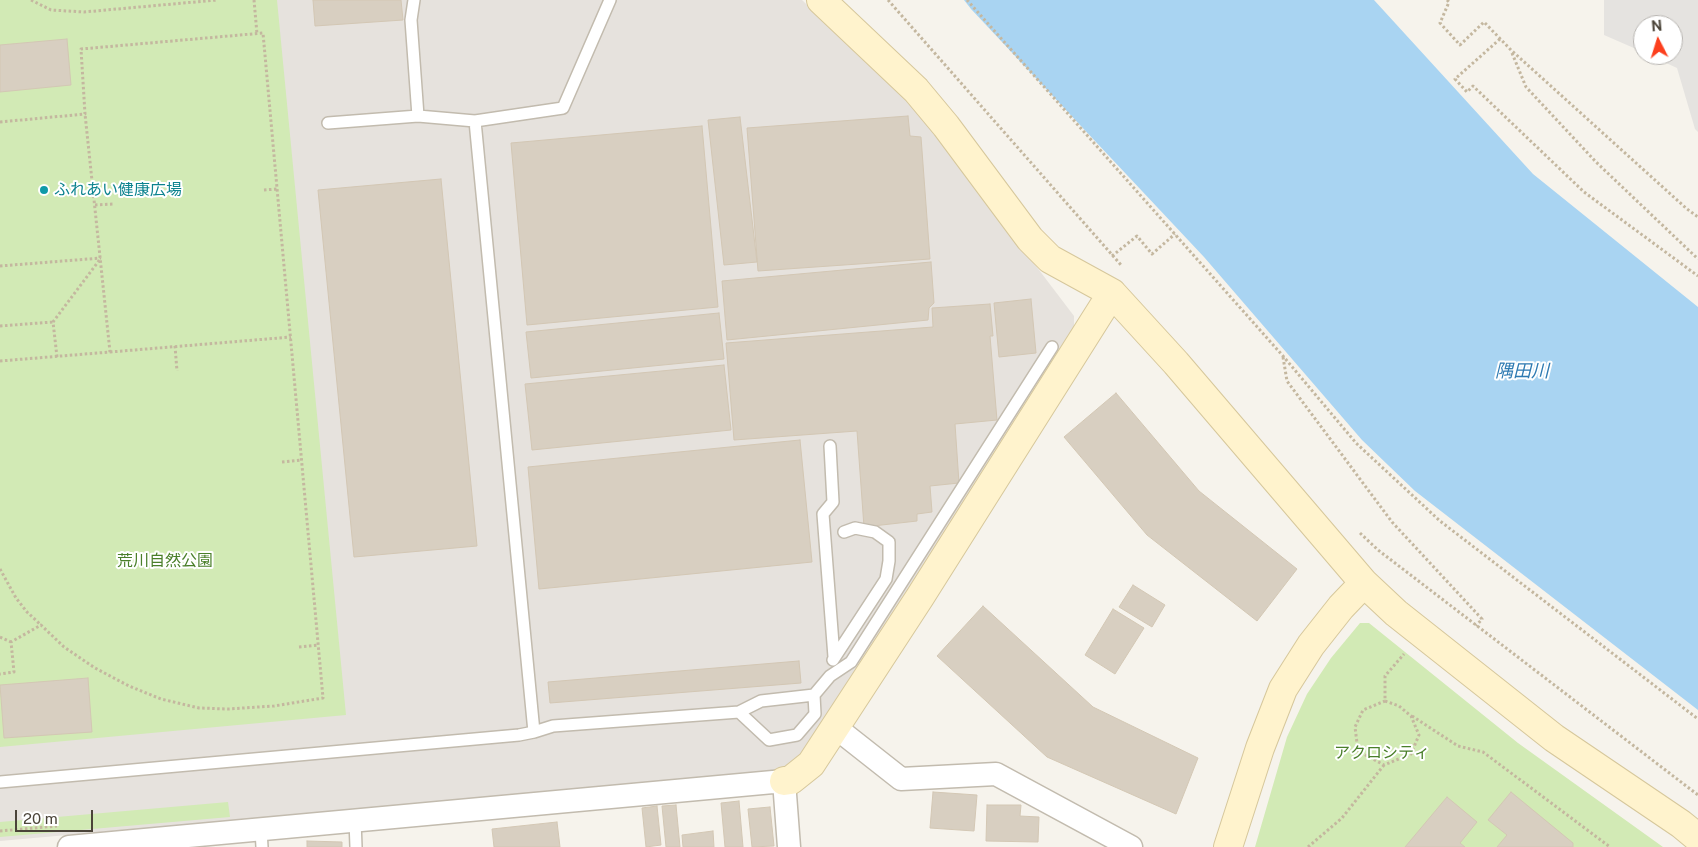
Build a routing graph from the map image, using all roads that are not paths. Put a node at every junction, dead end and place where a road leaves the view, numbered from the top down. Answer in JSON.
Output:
{"nodes":[{"id":1,"x":414,"y":0,"type":"edge"},
{"id":2,"x":610,"y":0,"type":"edge"},
{"id":3,"x":821,"y":0,"type":"edge"},
{"id":4,"x":418,"y":116,"type":"junction"},
{"id":5,"x":475,"y":121,"type":"junction"},
{"id":6,"x":328,"y":123,"type":"dead end"},
{"id":7,"x":1114,"y":280,"type":"junction"},
{"id":8,"x":1052,"y":347,"type":"dead end"},
{"id":9,"x":830,"y":446,"type":"dead end"},
{"id":10,"x":844,"y":532,"type":"dead end"},
{"id":11,"x":1364,"y":583,"type":"junction"},
{"id":12,"x":834,"y":657,"type":"junction"},
{"id":13,"x":830,"y":676,"type":"junction"},
{"id":14,"x":814,"y":695,"type":"junction"},
{"id":15,"x":739,"y":712,"type":"junction"},
{"id":16,"x":835,"y":727,"type":"junction"},
{"id":17,"x":534,"y":732,"type":"junction"},
{"id":18,"x":784,"y":781,"type":"junction"},
{"id":19,"x":0,"y":782,"type":"edge"},
{"id":20,"x":356,"y":820,"type":"junction"},
{"id":21,"x":1698,"y":838,"type":"edge"},
{"id":22,"x":261,"y":839,"type":"edge"},
{"id":23,"x":69,"y":847,"type":"edge"},
{"id":24,"x":356,"y":847,"type":"edge"},
{"id":25,"x":789,"y":847,"type":"edge"},
{"id":26,"x":1131,"y":847,"type":"edge"},
{"id":27,"x":1228,"y":847,"type":"edge"}],
"edges":[{"from":1,"to":4,"type":"lane"},
{"from":2,"to":5,"type":"lane"},
{"from":3,"to":7,"type":"street"},
{"from":4,"to":5,"type":"lane"},
{"from":4,"to":6,"type":"lane"},
{"from":5,"to":17,"type":"lane"},
{"from":7,"to":11,"type":"street"},
{"from":7,"to":16,"type":"street"},
{"from":8,"to":13,"type":"lane"},
{"from":9,"to":12,"type":"lane"},
{"from":10,"to":12,"type":"lane"},
{"from":11,"to":21,"type":"street"},
{"from":11,"to":27,"type":"street"},
{"from":12,"to":13,"type":"lane"},
{"from":13,"to":14,"type":"lane"},
{"from":14,"to":15,"type":"lane"},
{"from":14,"to":15,"type":"lane"},
{"from":15,"to":17,"type":"lane"},
{"from":16,"to":18,"type":"street"},
{"from":16,"to":26,"type":"street"},
{"from":17,"to":19,"type":"lane"},
{"from":18,"to":20,"type":"street"},
{"from":18,"to":25,"type":"street"},
{"from":20,"to":22,"type":"street"},
{"from":20,"to":24,"type":"lane"},
{"from":22,"to":23,"type":"street"}]}
